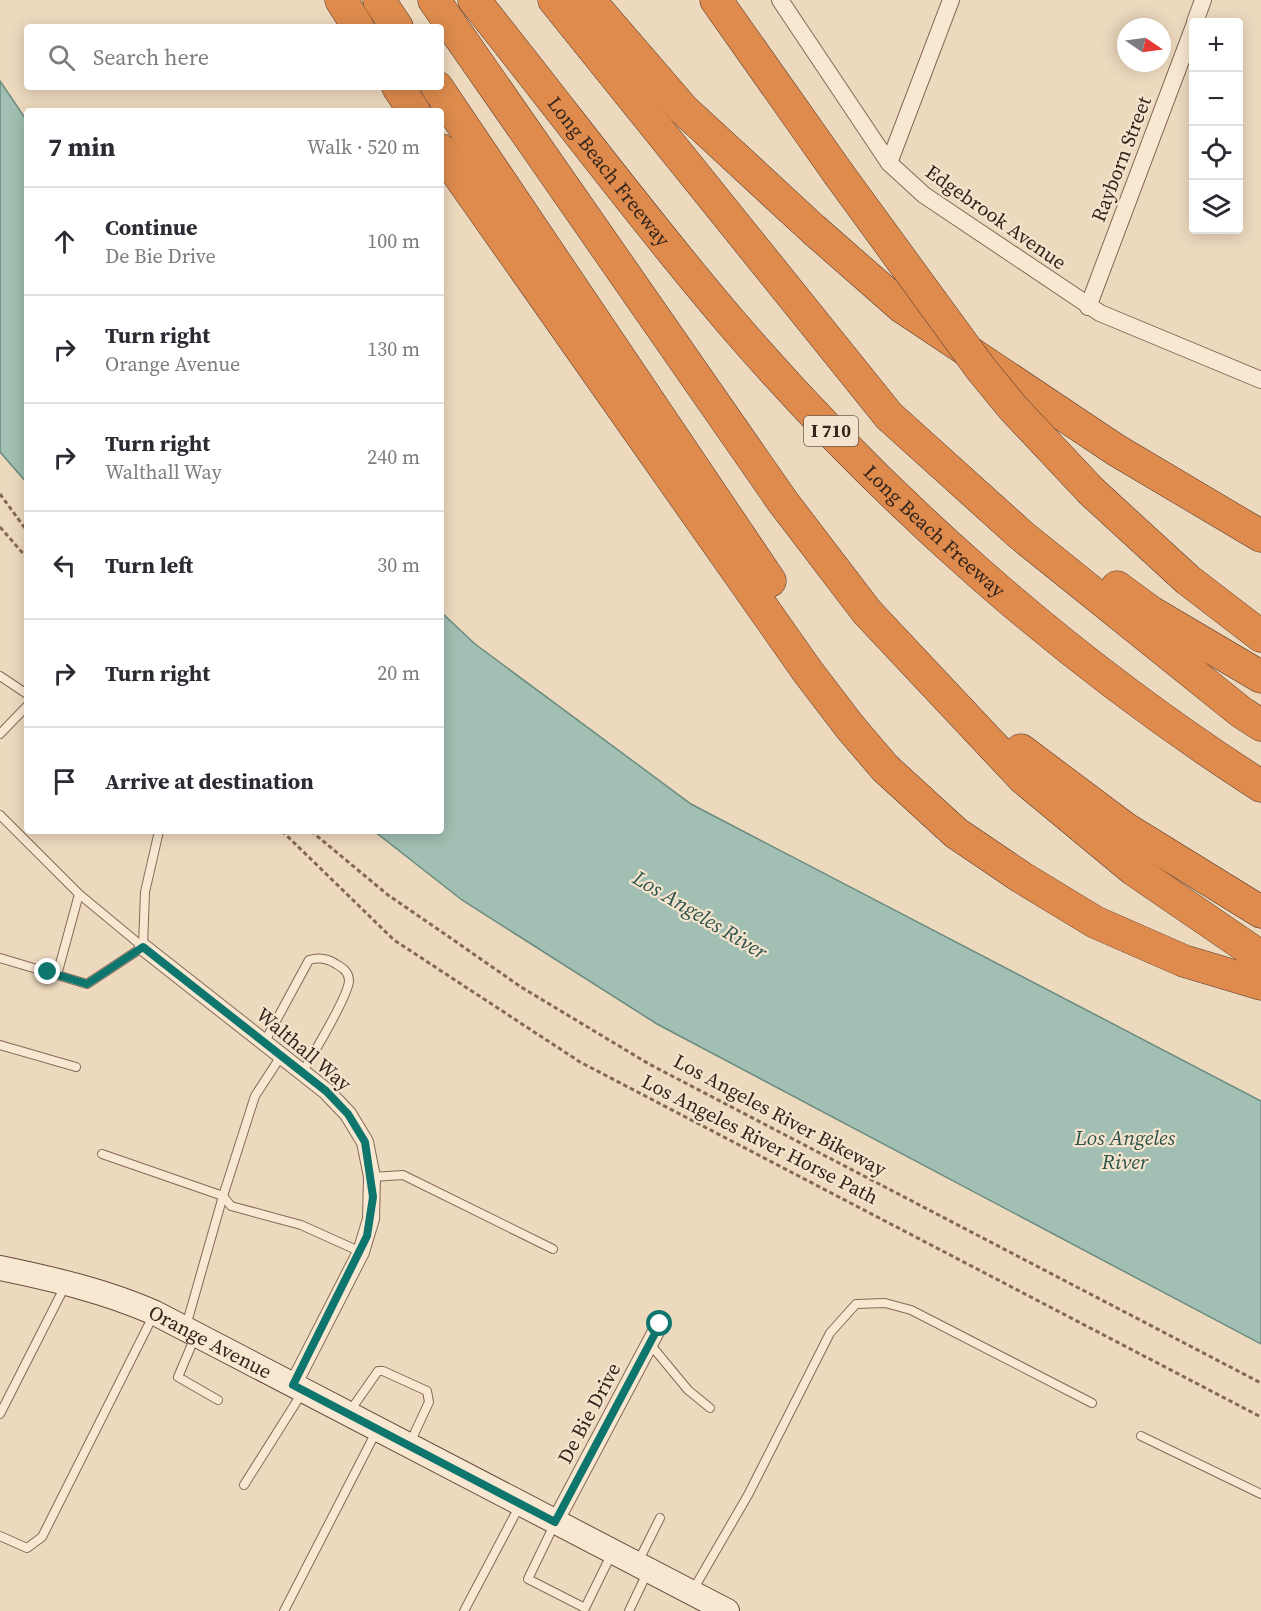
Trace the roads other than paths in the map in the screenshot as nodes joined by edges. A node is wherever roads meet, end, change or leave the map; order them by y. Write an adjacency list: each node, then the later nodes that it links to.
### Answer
1 (341, 0): 12 (highway)
2 (379, 0): 13 (highway)
3 (434, 0): 26 (highway)
4 (474, 0): 32 (highway, Long Beach Freeway / I 710)
5 (554, 0): 22 (highway, I 710)
6 (590, 0): 23 (highway)
7 (716, 0): 24 (highway, bridge)
8 (780, 0): 19 (street, Edgebrook Avenue)
9 (951, 0): 19 (street)
10 (1203, 0): 11 (street, Rayborn Street)
11 (1196, 18)
12 (356, 24)
13 (395, 24)
14 (1189, 37): 20 (street, Rayborn Street)
15 (400, 90): 17 (highway)
16 (439, 90): 35 (highway)
17 (412, 108)
18 (444, 154): 35 (highway)
19 (889, 163): 20 (street, Edgebrook Avenue)
20 (1088, 307): 21 (street, Edgebrook Avenue)
21 (1261, 380)
22 (1021, 535): 27 (highway); 30 (highway, I 710)
23 (1261, 536)
24 (1261, 636)
25 (0, 676): 28 (lane)
26 (928, 677): 37 (highway); 39 (highway)
27 (1261, 677)
28 (24, 692)
29 (24, 709): 31 (lane)
30 (1261, 725)
31 (0, 734)
32 (1261, 786)
33 (0, 815): 36 (lane)
34 (158, 834): 38 (lane)
35 (999, 861): 42 (highway)
36 (79, 894): 38 (lane); 41 (lane)
37 (1261, 912)
38 (143, 947): 41 (lane); 43 (street, Walthall Way)
39 (1261, 957)
40 (0, 958): 41 (lane)
41 (57, 975)
42 (1261, 984)
43 (264, 1043): 45 (street, Walthall Way); 47 (lane)
44 (0, 1045): 46 (lane)
45 (281, 1056): 47 (street, Walthall Way); 50 (lane)
46 (76, 1067)
47 (302, 1072): 49 (street, Walthall Way)
48 (102, 1154): 50 (lane)
49 (372, 1176): 51 (lane); 52 (street, Walthall Way)
50 (223, 1196): 52 (lane); 57 (lane)
51 (553, 1250)
52 (361, 1252): 59 (street, Walthall Way)
53 (0, 1268): 54 (street, Orange Avenue)
54 (67, 1282): 55 (street, Orange Avenue); 63 (lane)
55 (155, 1313): 57 (street, Orange Avenue); 73 (lane)
56 (660, 1324): 58 (street, De Bie Drive)
57 (191, 1332): 59 (street, Orange Avenue); 60 (lane)
58 (649, 1344): 62 (lane); 72 (street, De Bie Drive)
59 (298, 1388): 64 (street, Orange Avenue); 68 (lane)
60 (218, 1400)
61 (1092, 1403): 76 (lane)
62 (710, 1408)
63 (0, 1414)
64 (348, 1414): 65 (street, Orange Avenue); 67 (lane)
65 (378, 1429): 67 (street, Orange Avenue); 77 (lane)
66 (1141, 1437): 69 (lane)
67 (408, 1445): 70 (street, Orange Avenue)
68 (244, 1485)
69 (1261, 1494)
70 (520, 1504): 72 (street, Orange Avenue); 78 (lane)
71 (660, 1518): 75 (lane)
72 (555, 1522): 74 (street, Orange Avenue); 74 (lane)
73 (0, 1536)
74 (612, 1552): 75 (street, Orange Avenue)
75 (643, 1568): 76 (street, Orange Avenue); 79 (lane)
76 (691, 1593): 80 (street, Orange Avenue)
77 (284, 1611)
78 (464, 1611)
79 (629, 1611)
80 (727, 1611)

